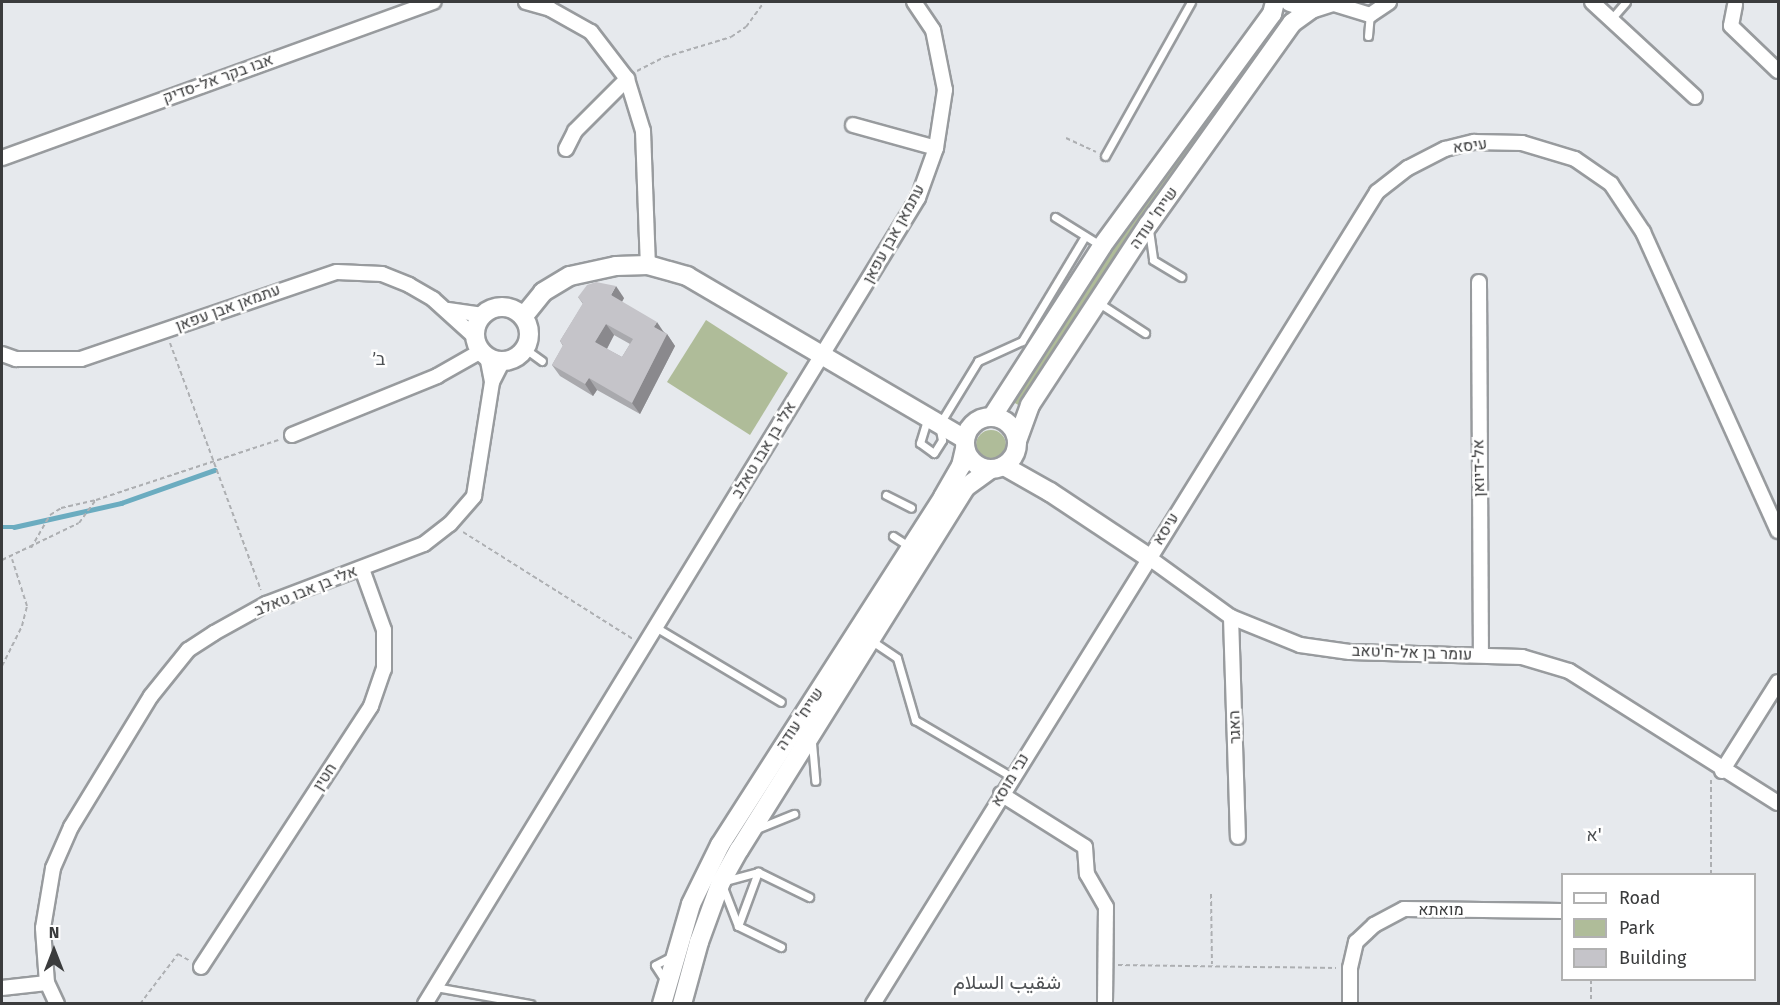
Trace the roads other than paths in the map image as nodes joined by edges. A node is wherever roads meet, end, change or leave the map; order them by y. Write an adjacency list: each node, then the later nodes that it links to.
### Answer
1 (434, 2): 25 (street, אבו בקר אל-סדיק)
2 (526, 2): 19 (street)
3 (915, 2): 22 (street, עתמאן אבן עפאן)
4 (1191, 2): 24 (lane)
5 (1275, 2): 29 (main road, שייח' עודה)
6 (1290, 2): 14 (main road)
7 (1332, 2): 14 (main road); 15 (street)
8 (1362, 2): 15 (street)
9 (1380, 2): 15 (street)
10 (1389, 2): 15 (street)
11 (1593, 2): 16 (street)
12 (1626, 2): 16 (lane)
13 (1735, 4): 18 (street)
14 (1311, 9): 27 (main road, שייח' עודה)
15 (1370, 15): 17 (lane)
16 (1612, 18): 20 (street)
17 (1368, 36)
18 (1779, 71)
19 (627, 79): 23 (street); 30 (street)
20 (1695, 97)
21 (853, 125): 22 (street)
22 (936, 148): 43 (street, עתמאן אבן עפאן)
23 (566, 149)
24 (1105, 156)
25 (2, 158)
26 (1055, 217): 28 (lane)
27 (1148, 225): 31 (lane); 33 (main road, שייח' עודה)
28 (1085, 236): 29 (lane); 39 (lane)
29 (1102, 246): 38 (main road, שייח' עודה)
30 (648, 265): 36 (main road); 43 (main road)
31 (1182, 277)
32 (1479, 282): 63 (street, אל-דיואן)
33 (1097, 301): 37 (lane); 50 (main road, שייח' עודה)
34 (448, 310): 35 (street, עתמאן אבן עפאן); 41 (street, עתמאן אבן עפאן); 42 (street, עתמאן אבן עפאן)
35 (483, 315): 36 (main road); 41 (main road)
36 (523, 317): 40 (main road)
37 (1145, 333)
38 (1043, 339): 39 (lane); 45 (main road, שייח' עודה)
39 (1022, 341): 45 (lane); 47 (lane)
40 (524, 348): 41 (main road); 44 (lane)
41 (487, 351): 48 (street); 59 (street, אלי בן אבו טאלב)
42 (2, 354)
43 (821, 356): 47 (main road); 61 (street, אלי בן אבו טאלב)
44 (542, 361)
45 (1029, 361): 46 (main road, שייח' עודה)
46 (983, 420): 47 (main road); 49 (main road); 50 (main road)
47 (933, 422): 47 (lane); 49 (main road)
48 (292, 435)
49 (965, 443): 51 (main road); 57 (main road, שייח' עודה)
50 (1017, 445): 51 (main road); 52 (main road, עומר בן אל-ח'טאב)
51 (996, 468): 52 (main road, עומר בן אל-ח'טאב); 62 (main road, שייח' עודה)
52 (1050, 492): 58 (main road, עומר בן אל-ח'טאב)
53 (886, 495): 54 (lane)
54 (911, 508)
55 (1779, 531): 58 (street, עיסא)
56 (893, 536): 57 (lane)
57 (910, 547): 88 (main road, שייח' עודה)
58 (1148, 557): 60 (street, עומר בן אל-ח'טאב); 68 (street, נבי מוסא)
59 (362, 569): 81 (street, חטין); 82 (street, אלי בן אבו טאלב)
60 (1231, 617): 63 (street, עומר בן אל-ח'טאב); 74 (street, האגר)
61 (657, 628): 65 (lane); 83 (street, אלי בן אבו טאלב)
62 (870, 640): 66 (main road, שייח' עודה); 68 (lane)
63 (1481, 655): 67 (street, עומר בן אל-ח'טאב)
64 (1779, 682): 67 (street)
65 (781, 702)
66 (811, 734): 69 (lane); 73 (main road, שייח' עודה)
67 (1717, 767): 71 (street, עומר בן אל-ח'טאב)
68 (1011, 777): 70 (street, נבי מוסא)
69 (815, 781)
70 (1001, 794): 90 (street, נבי מוסא); 91 (street)
71 (1779, 803)
72 (794, 814): 73 (lane)
73 (751, 831): 76 (main road, שייח' עודה)
74 (1238, 837)
75 (758, 872): 76 (lane); 77 (lane); 79 (lane)
76 (721, 882): 79 (lane); 89 (main road, שייח' עודה)
77 (809, 897)
78 (1561, 911): 92 (street, מואתא)
79 (738, 926): 80 (lane)
80 (781, 947)
81 (201, 967)
82 (47, 983): 84 (street); 85 (street, אלי בן אבו טאלב)
83 (435, 987): 86 (street, אלי בן אבו טאלב); 87 (lane)
84 (2, 988)
85 (57, 1004)
86 (425, 1004)
87 (530, 1004)
88 (662, 1004)
89 (681, 1004)
90 (873, 1004)
91 (1105, 1004)
92 (1350, 1004)

